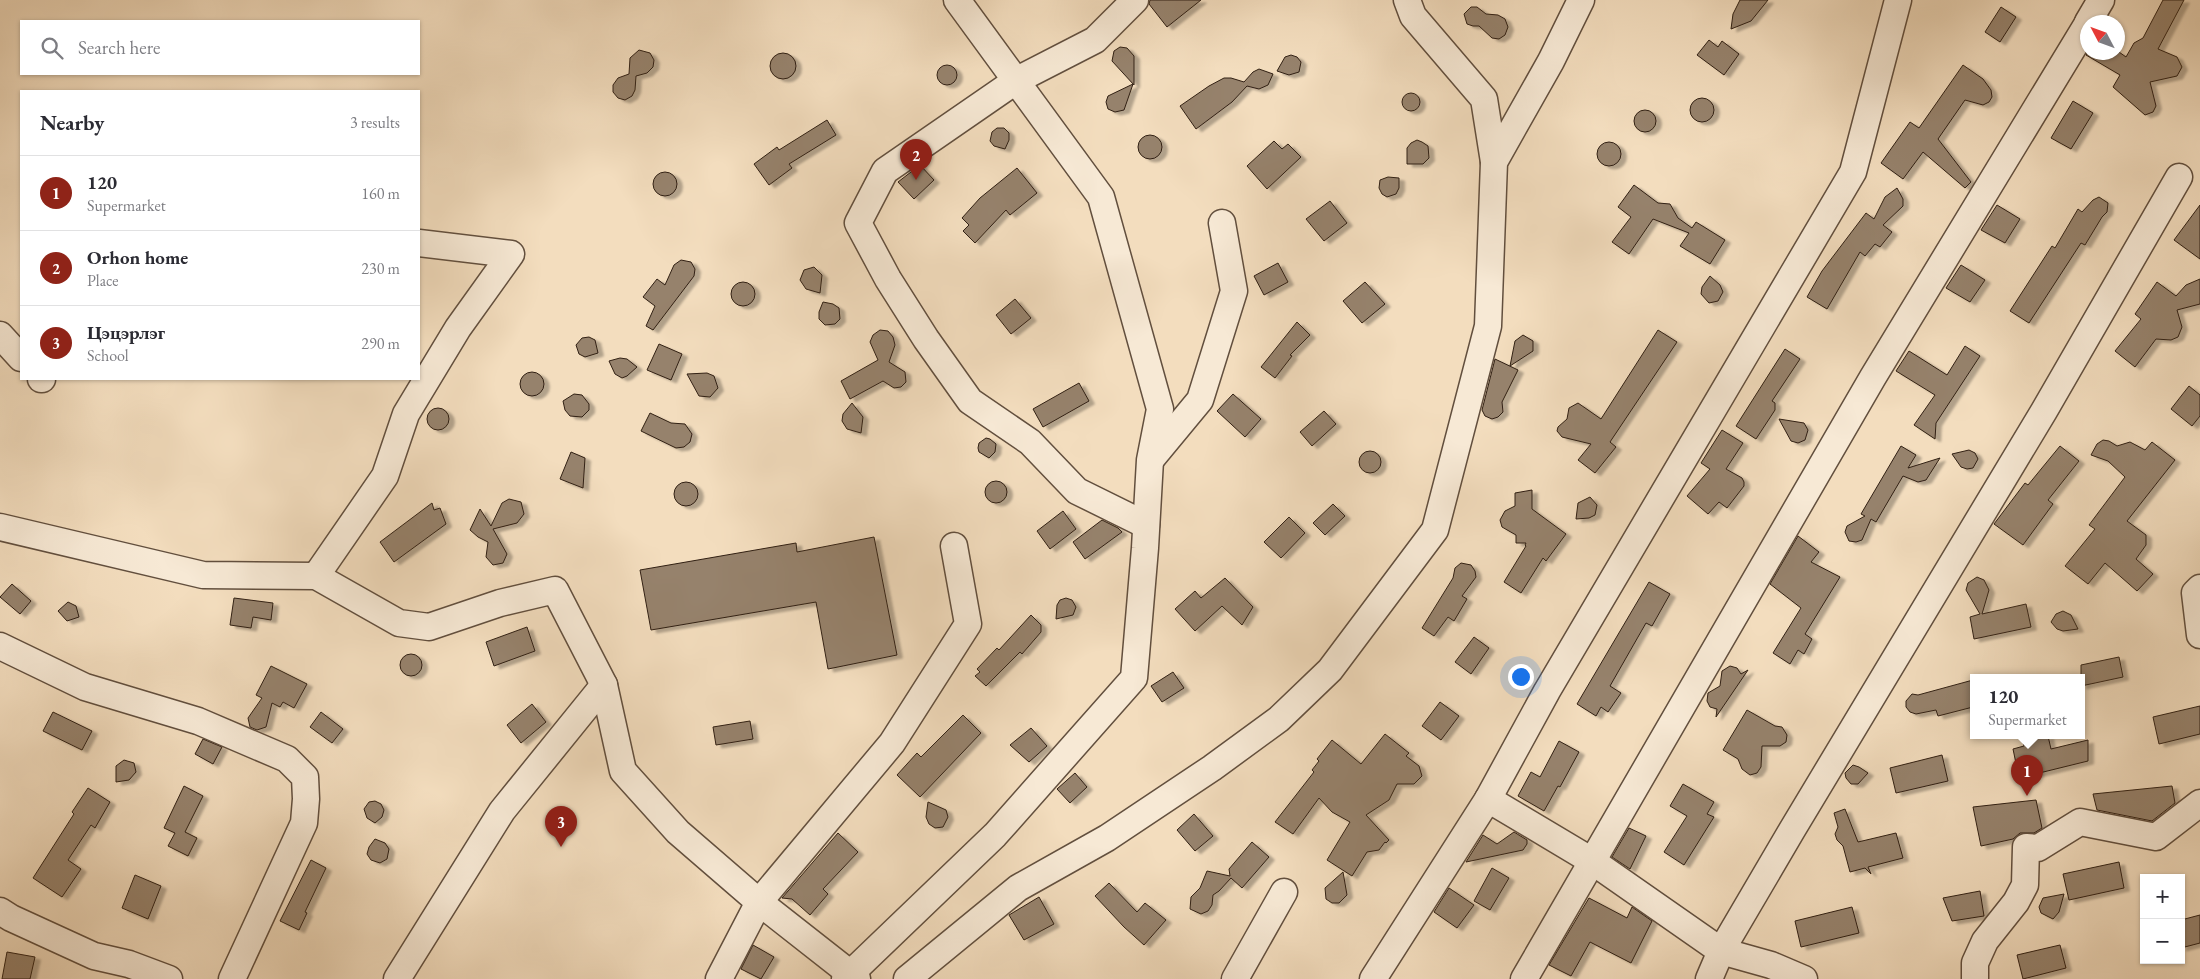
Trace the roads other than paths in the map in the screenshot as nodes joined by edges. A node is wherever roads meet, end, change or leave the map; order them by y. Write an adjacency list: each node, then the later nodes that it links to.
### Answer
1 (957, 0): 9 (street)
2 (1135, 0): 9 (street)
3 (1407, 0): 10 (street)
4 (1581, 0): 10 (street)
5 (1898, 0): 25 (street)
6 (2101, 0): 7 (street)
7 (2093, 15)
8 (2080, 36): 27 (street)
9 (1017, 80): 16 (street); 17 (street)
10 (1494, 162): 37 (street)
11 (2179, 176): 31 (street)
12 (1222, 223): 16 (street)
13 (420, 243): 20 (street)
14 (0, 335): 15 (street)
15 (20, 357)
16 (1150, 460): 17 (street)
17 (1146, 524): 32 (street)
18 (0, 527): 20 (street)
19 (954, 546): 29 (street)
20 (316, 576): 24 (street)
21 (2200, 588): 22 (street)
22 (2200, 635)
23 (0, 646): 34 (street)
24 (604, 685): 29 (street); 35 (street)
25 (1488, 798): 27 (street); 39 (street)
26 (2200, 803): 43 (street)
27 (1592, 860): 31 (street); 40 (street)
28 (1284, 892): 38 (street)
29 (759, 902): 32 (street); 36 (street)
30 (0, 911): 33 (street)
31 (1721, 951): 41 (street); 42 (street)
32 (851, 977)
33 (169, 979)
34 (232, 979)
35 (397, 979)
36 (719, 979)
37 (907, 979)
38 (1235, 979)
39 (1373, 979)
40 (1524, 979)
41 (1709, 979)
42 (1804, 979)
43 (1975, 979)

